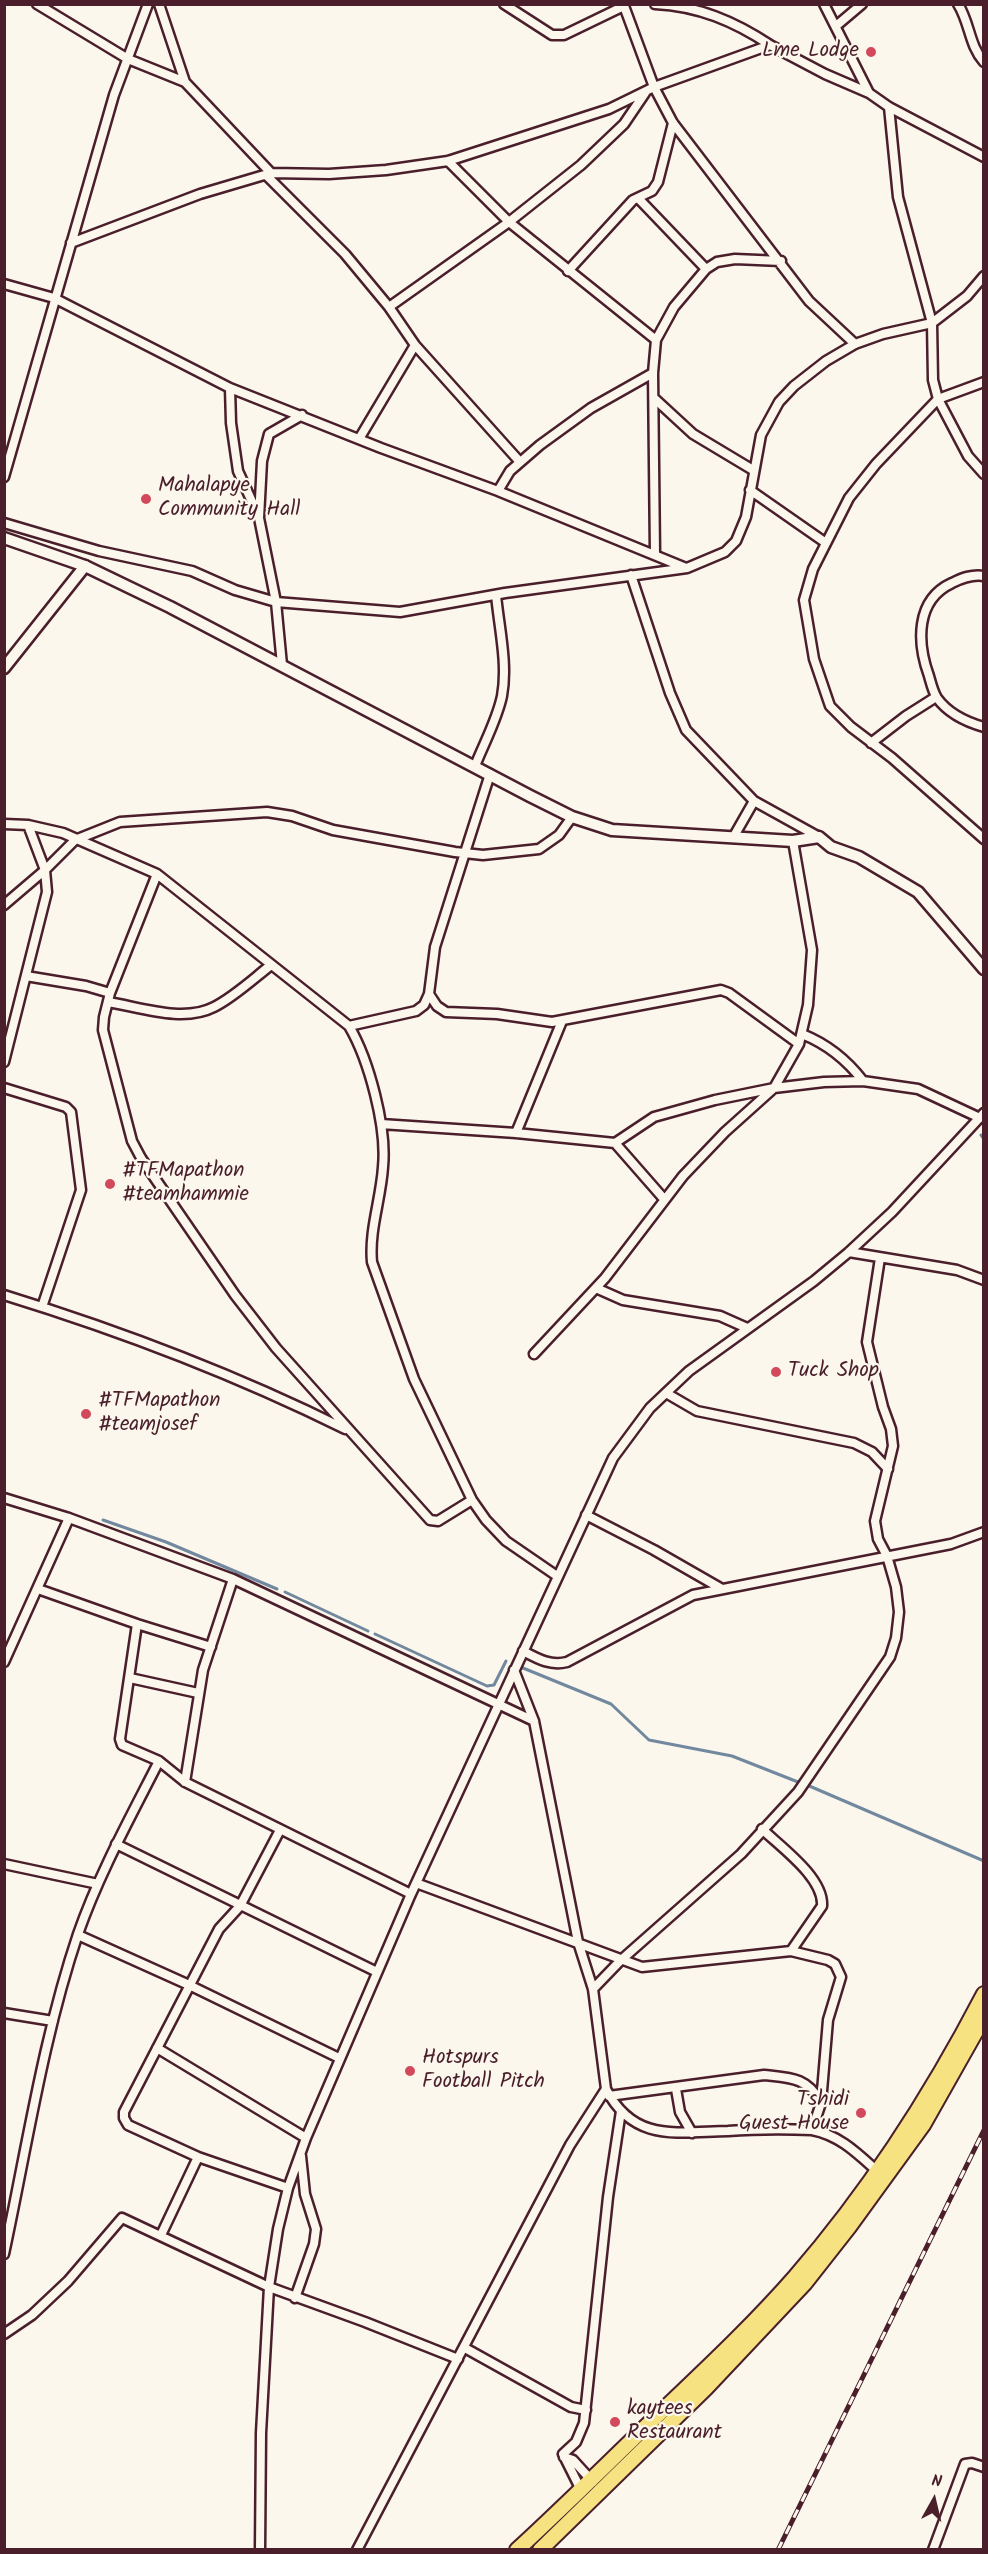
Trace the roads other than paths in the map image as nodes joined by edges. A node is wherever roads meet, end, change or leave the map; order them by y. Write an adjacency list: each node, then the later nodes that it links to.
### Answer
1 (37, 4): 14 (street)
2 (148, 4): 14 (street)
3 (159, 4): 15 (street)
4 (504, 4): 10 (street)
5 (636, 4): 10 (street)
6 (655, 4): 12 (street)
7 (824, 4): 11 (street)
8 (862, 4): 11 (street)
9 (958, 4): 13 (street)
10 (624, 6): 16 (street)
11 (836, 26): 17 (street)
12 (770, 45): 16 (street); 17 (street)
13 (982, 58)
14 (128, 59): 15 (street); 25 (street)
15 (185, 82): 22 (street)
16 (650, 89): 19 (street); 21 (street); 24 (street)
17 (869, 93): 18 (street)
18 (889, 107): 20 (street); 33 (street)
19 (673, 123): 23 (street); 26 (street)
20 (984, 157)
21 (448, 160): 22 (street); 24 (street)
22 (268, 174): 25 (street); 32 (street)
23 (638, 198): 27 (street); 28 (street)
24 (509, 222): 28 (street); 32 (street)
25 (70, 243): 31 (street)
26 (781, 261): 27 (street); 35 (street)
27 (706, 269): 34 (street)
28 (568, 271): 34 (street)
29 (984, 276): 33 (street)
30 (4, 284): 31 (street)
31 (54, 298): 39 (street); 47 (street)
32 (389, 307): 36 (street)
33 (932, 323): 35 (street); 41 (street)
34 (656, 340): 37 (street)
35 (855, 344): 45 (street)
36 (416, 345): 43 (street); 44 (street)
37 (653, 373): 40 (street); 44 (street)
38 (984, 382): 41 (street)
39 (230, 388): 42 (street); 50 (street)
40 (655, 399): 45 (street); 54 (street)
41 (938, 399): 46 (street); 53 (street)
42 (302, 416): 43 (street); 50 (street)
43 (359, 439): 49 (street)
44 (520, 462): 49 (street)
45 (753, 470): 48 (street)
46 (984, 474)
47 (4, 477)
48 (750, 490): 53 (street); 56 (street)
49 (498, 491): 54 (street)
50 (259, 518): 60 (street)
51 (4, 524): 60 (street)
52 (4, 538): 55 (main road)
53 (826, 543): 65 (street)
54 (656, 554): 56 (street)
55 (85, 566): 61 (main road); 62 (main road)
56 (687, 568): 57 (street)
57 (631, 575): 59 (street); 68 (street)
58 (984, 576): 63 (street)
59 (496, 595): 60 (street); 66 (street)
60 (276, 602): 61 (street)
61 (282, 665): 66 (main road)
62 (4, 668)
63 (936, 697): 64 (street); 65 (street)
64 (984, 728)
65 (871, 743): 74 (street)
66 (475, 766): 67 (main road)
67 (490, 774): 69 (main road); 77 (street)
68 (754, 801): 72 (street); 73 (street)
69 (572, 817): 72 (main road); 77 (street)
70 (4, 824): 71 (street)
71 (28, 825): 75 (street); 78 (street)
72 (734, 836): 76 (main road)
73 (819, 837): 76 (main road); 82 (main road)
74 (984, 839)
75 (75, 840): 77 (street); 78 (street); 79 (street)
76 (793, 841): 88 (street)
77 (467, 853): 84 (street)
78 (45, 870): 80 (street); 83 (street)
79 (157, 874): 81 (street); 85 (street)
80 (4, 905)
81 (271, 965): 85 (street); 87 (street)
82 (984, 969)
83 (26, 976): 85 (street); 89 (street)
84 (429, 994): 86 (street); 87 (street)
85 (109, 997): 107 (street)
86 (562, 1021): 88 (street); 95 (street)
87 (349, 1026): 94 (street)
88 (800, 1039): 90 (street); 92 (street)
89 (4, 1062)
90 (863, 1081): 92 (street); 93 (street)
91 (4, 1088): 103 (street)
92 (774, 1088): 96 (street); 97 (street)
93 (982, 1116): 98 (street)
94 (381, 1124): 95 (street); 110 (street)
95 (516, 1133): 96 (street)
96 (615, 1143): 97 (street)
97 (664, 1199): 101 (street)
98 (849, 1252): 99 (street); 104 (street)
99 (880, 1258): 100 (street); 108 (street)
100 (984, 1280)
101 (596, 1288): 104 (street); 105 (street)
102 (4, 1295): 103 (street)
103 (42, 1307): 107 (street)
104 (747, 1328): 106 (street)
105 (534, 1354)
106 (666, 1393): 108 (street); 111 (street)
107 (351, 1432): 110 (street)
108 (888, 1468): 114 (street)
109 (4, 1498): 112 (street)
110 (472, 1500): 115 (street)
111 (586, 1515): 115 (street); 118 (street)
112 (69, 1518): 116 (street); 117 (street)
113 (984, 1532): 114 (street)
114 (887, 1556): 118 (street); 130 (street)
115 (557, 1576): 121 (street)
116 (233, 1579): 120 (street); 126 (street)
117 (38, 1589): 119 (street); 122 (street)
118 (722, 1589): 121 (street)
119 (137, 1624): 120 (street); 124 (street)
120 (211, 1647): 125 (street)
121 (523, 1652): 123 (street)
122 (4, 1662)
123 (514, 1670): 126 (street); 127 (street)
124 (130, 1678): 125 (street); 128 (street)
125 (198, 1693): 129 (street)
126 (498, 1704): 127 (street); 134 (street)
127 (534, 1721): 139 (street)
128 (159, 1761): 129 (street); 132 (street)
129 (185, 1782): 131 (street)
130 (762, 1829): 140 (street); 141 (street)
131 (280, 1830): 136 (street); 137 (street)
132 (116, 1844): 135 (street); 137 (street)
133 (4, 1864): 135 (street)
134 (416, 1883): 136 (street); 139 (street)
135 (98, 1884): 138 (street)
136 (411, 1894): 142 (street)
137 (240, 1906): 142 (street); 143 (street)
138 (78, 1935): 143 (street); 148 (street)
139 (578, 1942): 141 (street); 144 (street)
140 (791, 1951): 141 (street); 153 (street)
141 (620, 1961): 144 (street)
142 (377, 1972): 150 (street)
143 (189, 1985): 149 (street); 150 (street)
144 (593, 1989): 152 (street)
145 (984, 1994): 160 (highway)
146 (4, 2013): 148 (street)
147 (984, 2018): 174 (highway)
148 (53, 2021): 163 (street)
149 (156, 2048): 157 (street); 159 (street)
150 (339, 2058): 157 (street)
151 (676, 2088): 152 (street); 153 (street); 156 (street)
152 (608, 2093): 154 (street); 167 (street)
153 (821, 2103): 155 (street)
154 (621, 2111): 156 (street); 169 (street)
155 (812, 2130): 156 (street); 160 (street)
156 (692, 2133)
157 (306, 2138): 158 (street)
158 (301, 2152): 161 (street); 165 (street)
159 (198, 2157): 161 (street); 162 (street)
160 (876, 2171): 172 (highway)
161 (288, 2188): 164 (street)
162 (161, 2235): 164 (street); 166 (street)
163 (4, 2254)
164 (268, 2288): 165 (street); 176 (street)
165 (295, 2298): 168 (street)
166 (4, 2334)
167 (465, 2348): 168 (street); 169 (street)
168 (458, 2359): 177 (street)
169 (586, 2409): 170 (street)
170 (564, 2457): 172 (street); 173 (street)
171 (984, 2467): 180 (street)
172 (592, 2480): 173 (highway); 174 (street)
173 (581, 2489): 175 (street); 178 (highway)
174 (600, 2493): 175 (highway)
175 (590, 2503): 179 (highway)
176 (260, 2550)
177 (357, 2550)
178 (517, 2550)
179 (540, 2550)
180 (933, 2550)

